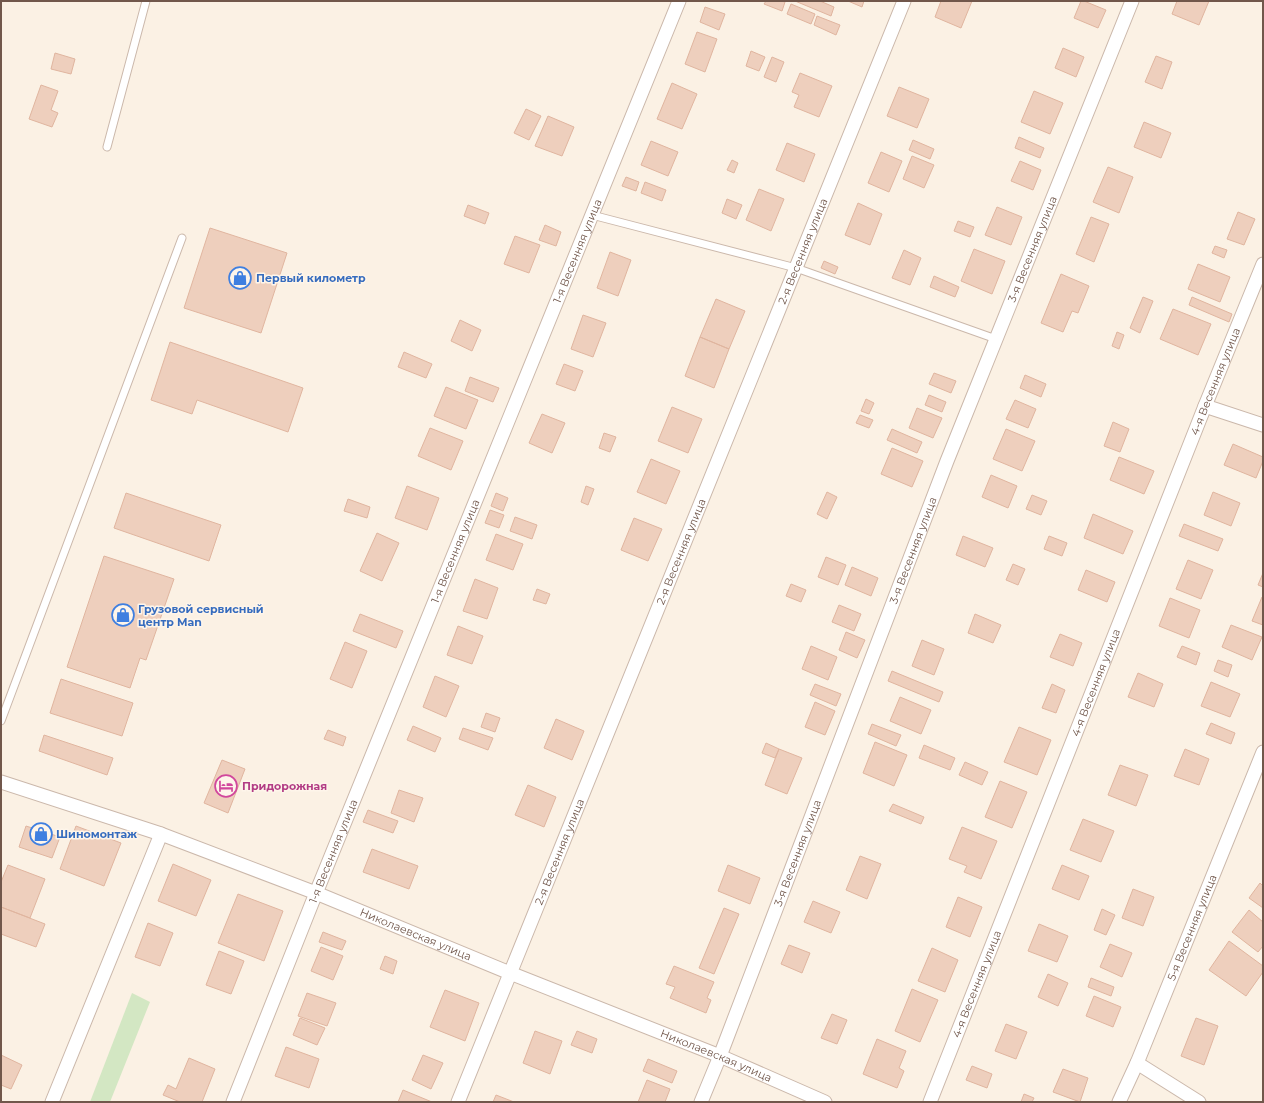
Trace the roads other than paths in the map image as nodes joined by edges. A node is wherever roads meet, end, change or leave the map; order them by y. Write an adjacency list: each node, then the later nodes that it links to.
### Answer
1 (146, 1): 5 (lane)
2 (679, 1): 6 (street, 1-я Весенняя улица)
3 (904, 1): 9 (street, 2-я Весенняя улица)
4 (1132, 1): 10 (street, 3-я Весенняя улица)
5 (107, 147)
6 (592, 215): 9 (lane); 17 (street, 1-я Весенняя улица)
7 (182, 238): 13 (lane)
8 (1263, 264): 11 (street, 4-я Весенняя улица)
9 (796, 268): 10 (lane); 18 (street, 2-я Весенняя улица)
10 (996, 339): 19 (street, 3-я Весенняя улица)
11 (1205, 406): 12 (street); 26 (street, 4-я Весенняя улица)
12 (1263, 425)
13 (1, 721)
14 (1263, 752): 20 (street, 5-я Весенняя улица)
15 (1, 782): 16 (street, Николаевская улица)
16 (161, 834): 17 (street, Николаевская улица); 21 (street)
17 (316, 893): 18 (street, Николаевская улица); 22 (street, 1-я Весенняя улица)
18 (510, 973): 19 (street, Николаевская улица); 23 (street, 2-я Весенняя улица)
19 (720, 1056): 24 (street, 3-я Весенняя улица); 25 (street, Николаевская улица)
20 (1137, 1063): 27 (street, 5-я Весенняя улица); 28 (street)
21 (52, 1102)
22 (233, 1102)
23 (458, 1102)
24 (701, 1102)
25 (825, 1102)
26 (930, 1102)
27 (1119, 1102)
28 (1199, 1102)

